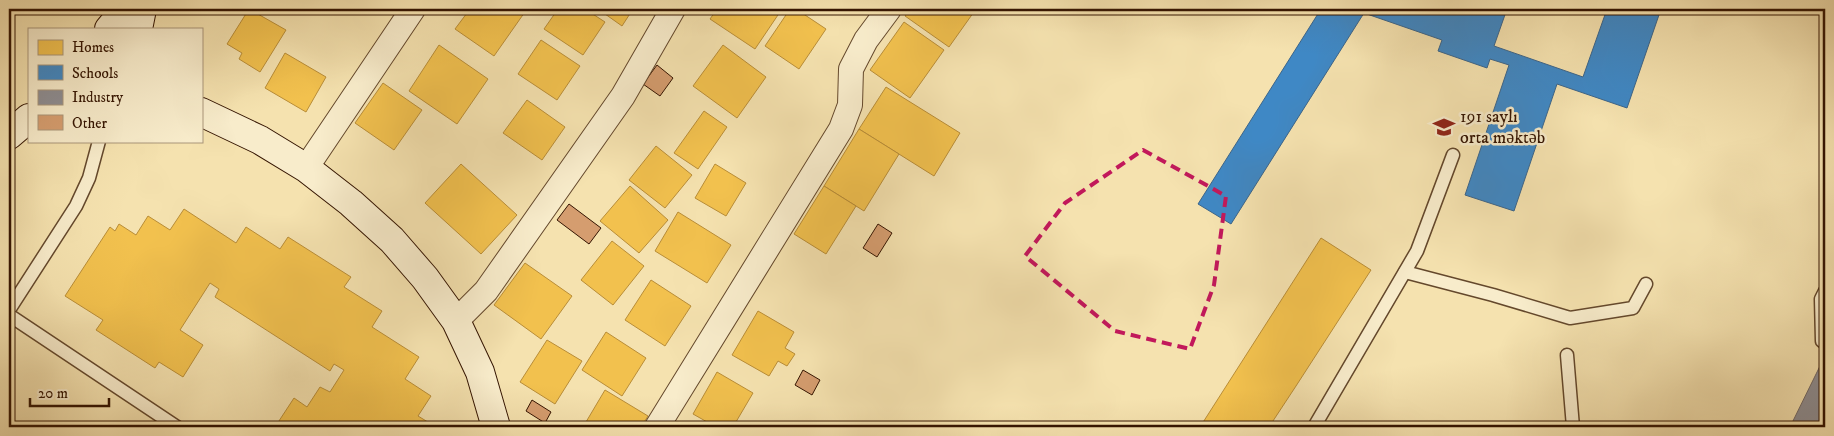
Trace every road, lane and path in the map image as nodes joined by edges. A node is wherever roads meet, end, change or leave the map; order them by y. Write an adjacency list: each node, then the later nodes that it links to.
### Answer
1 (126, 9): 6 (main road)
2 (142, 9): 7 (main road)
3 (413, 9): 15 (street)
4 (674, 9): 21 (street)
5 (889, 9): 26 (street)
6 (109, 28)
7 (138, 28)
8 (207, 118): 15 (main road)
9 (28, 119): 10 (main road)
10 (9, 135)
11 (28, 138): 13 (main road)
12 (98, 142): 19 (lane)
13 (9, 147)
14 (1453, 155): 16 (lane)
15 (306, 168): 21 (main road)
16 (1405, 272): 17 (lane); 27 (lane)
17 (1646, 284)
18 (1825, 292): 22 (lane)
19 (9, 310)
20 (9, 315): 24 (lane)
21 (456, 321): 25 (main road)
22 (1825, 343)
23 (1567, 355): 28 (lane)
24 (177, 427)
25 (496, 427)
26 (658, 427)
27 (1314, 427)
28 (1573, 427)

